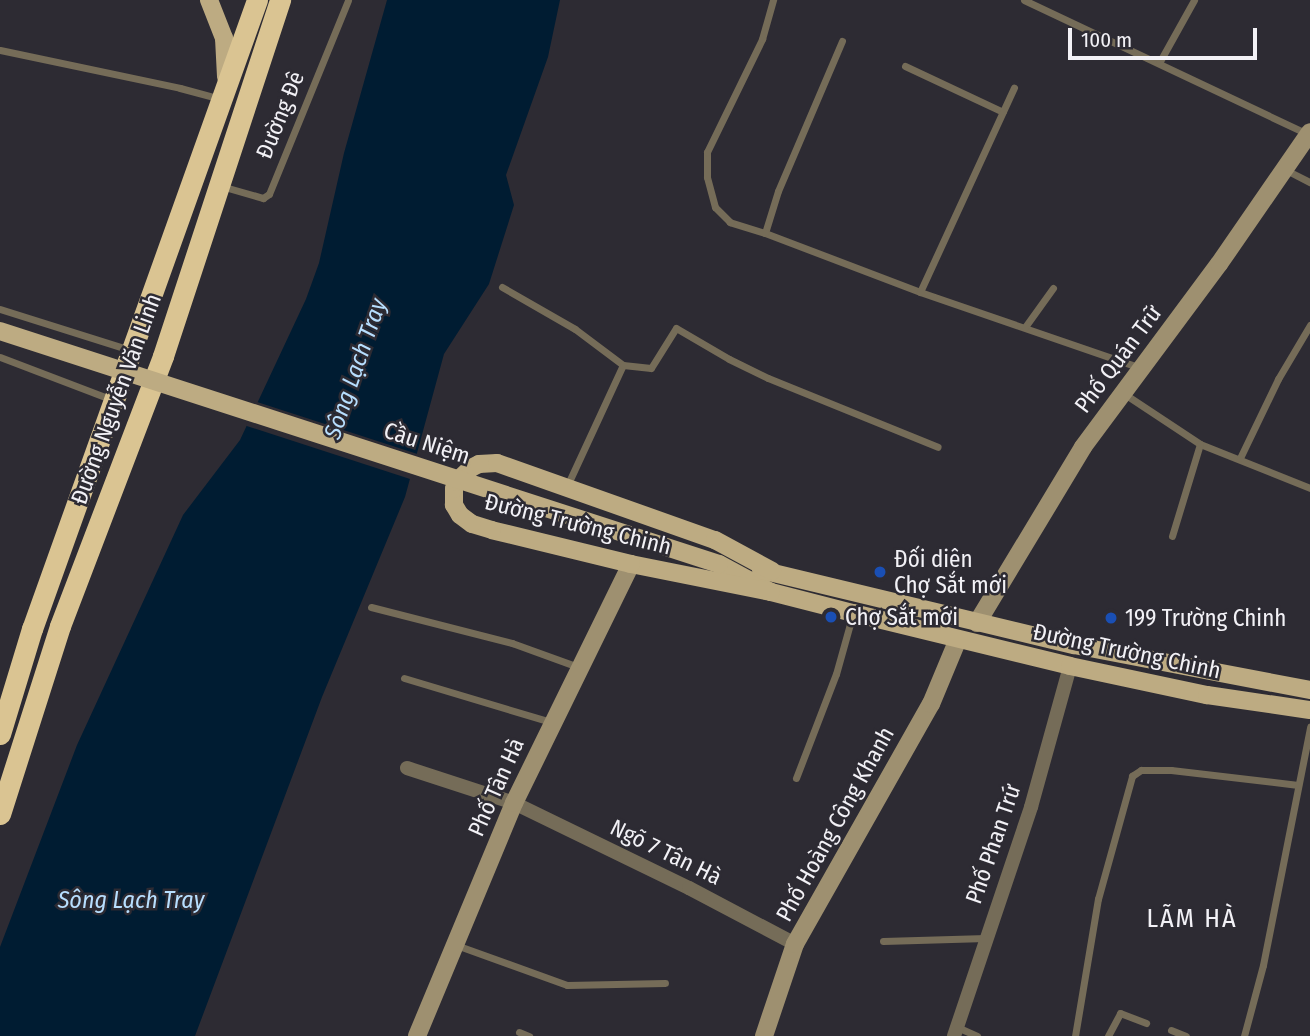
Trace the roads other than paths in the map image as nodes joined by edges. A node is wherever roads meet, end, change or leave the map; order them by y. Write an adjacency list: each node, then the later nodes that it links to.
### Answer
1 (209, 0): 13 (main road)
2 (257, 0): 13 (highway, Đường Nguyễn Văn Linh)
3 (348, 0): 18 (lane, Đường Đê)
4 (773, 0): 19 (lane)
5 (1024, 0): 10 (lane)
6 (1194, 0): 10 (lane)
7 (276, 1): 18 (highway, Đường Nguyễn Văn Linh)
8 (842, 41): 19 (lane)
9 (0, 50): 13 (lane)
10 (1159, 62): 15 (lane)
11 (905, 66): 14 (lane)
12 (1014, 88): 14 (lane)
13 (223, 95): 28 (highway, Đường Nguyễn Văn Linh)
14 (1003, 112): 22 (lane)
15 (1309, 134): 16 (street, Phố Quán Trữ)
16 (1284, 169): 17 (lane); 31 (street, Phố Quán Trữ)
17 (1310, 182)
18 (217, 184): 60 (highway, Đường Nguyễn Văn Linh)
19 (765, 233): 22 (lane)
20 (502, 287): 30 (lane)
21 (1053, 288): 25 (lane)
22 (920, 292): 25 (lane)
23 (0, 309): 28 (lane)
24 (1310, 326): 27 (lane)
25 (1025, 327): 31 (lane)
26 (0, 331): 41 (main road, Cầu Niệm, bridge)
27 (1306, 341): 36 (lane)
28 (130, 351): 33 (highway, Đường Nguyễn Văn Linh)
29 (0, 357): 33 (lane)
30 (623, 365): 35 (lane); 38 (lane)
31 (1142, 369): 32 (street, Phố Quán Trữ)
32 (1123, 392): 34 (lane); 46 (street, Phố Quán Trữ)
33 (113, 400): 55 (highway, Đường Nguyễn Văn Linh)
34 (1200, 444): 36 (lane); 39 (lane)
35 (938, 447)
36 (1240, 458): 37 (lane)
37 (1310, 488)
38 (566, 490): 40 (main road, Đường Trường Chinh); 42 (main road, Đường Trường Chinh)
39 (1172, 536)
40 (631, 564): 43 (main road, Đường Trường Chinh); 49 (street, Phố Tân Hà)
41 (719, 564): 42 (main road, Đường Trường Chinh); 43 (main road, Đường Trường Chinh)
42 (772, 571): 46 (main road, Đường Trường Chinh)
43 (771, 592): 45 (main road, Đường Trường Chinh)
44 (371, 607): 49 (lane)
45 (853, 613): 47 (main road, Đường Trường Chinh); 57 (lane)
46 (977, 623): 51 (main road, Đường Trường Chinh)
47 (958, 639): 48 (main road, Đường Trường Chinh); 64 (street, Phố Hoàng Công Khanh)
48 (1070, 666): 52 (main road, Đường Trường Chinh); 61 (street, Phố Phan Trứ)
49 (581, 668): 53 (street, Phố Tân Hà)
50 (404, 678): 53 (lane)
51 (1310, 691)
52 (1310, 710)
53 (552, 722): 59 (street, Phố Tân Hà)
54 (1310, 727): 58 (lane)
55 (0, 734)
56 (407, 768): 59 (street, Ngõ 7 Tân Hà)
57 (796, 778)
58 (1298, 785): 74 (lane); 77 (lane)
59 (514, 803): 63 (street, Phố Tân Hà); 64 (street, Ngõ 7 Tân Hà)
60 (0, 814)
61 (986, 938): 62 (lane); 69 (street, Phố Phan Trứ)
62 (883, 941)
63 (454, 944): 65 (lane); 70 (street, Phố Tân Hà)
64 (795, 944): 72 (street, Phố Hoàng Công Khanh)
65 (665, 983)
66 (1146, 1023): 75 (lane)
67 (1171, 1030): 76 (lane)
68 (519, 1032): 71 (lane)
69 (956, 1032): 73 (lane)
70 (417, 1036)
71 (529, 1036)
72 (764, 1036)
73 (977, 1036)
74 (1075, 1036)
75 (1108, 1036)
76 (1185, 1036)
77 (1244, 1036)

